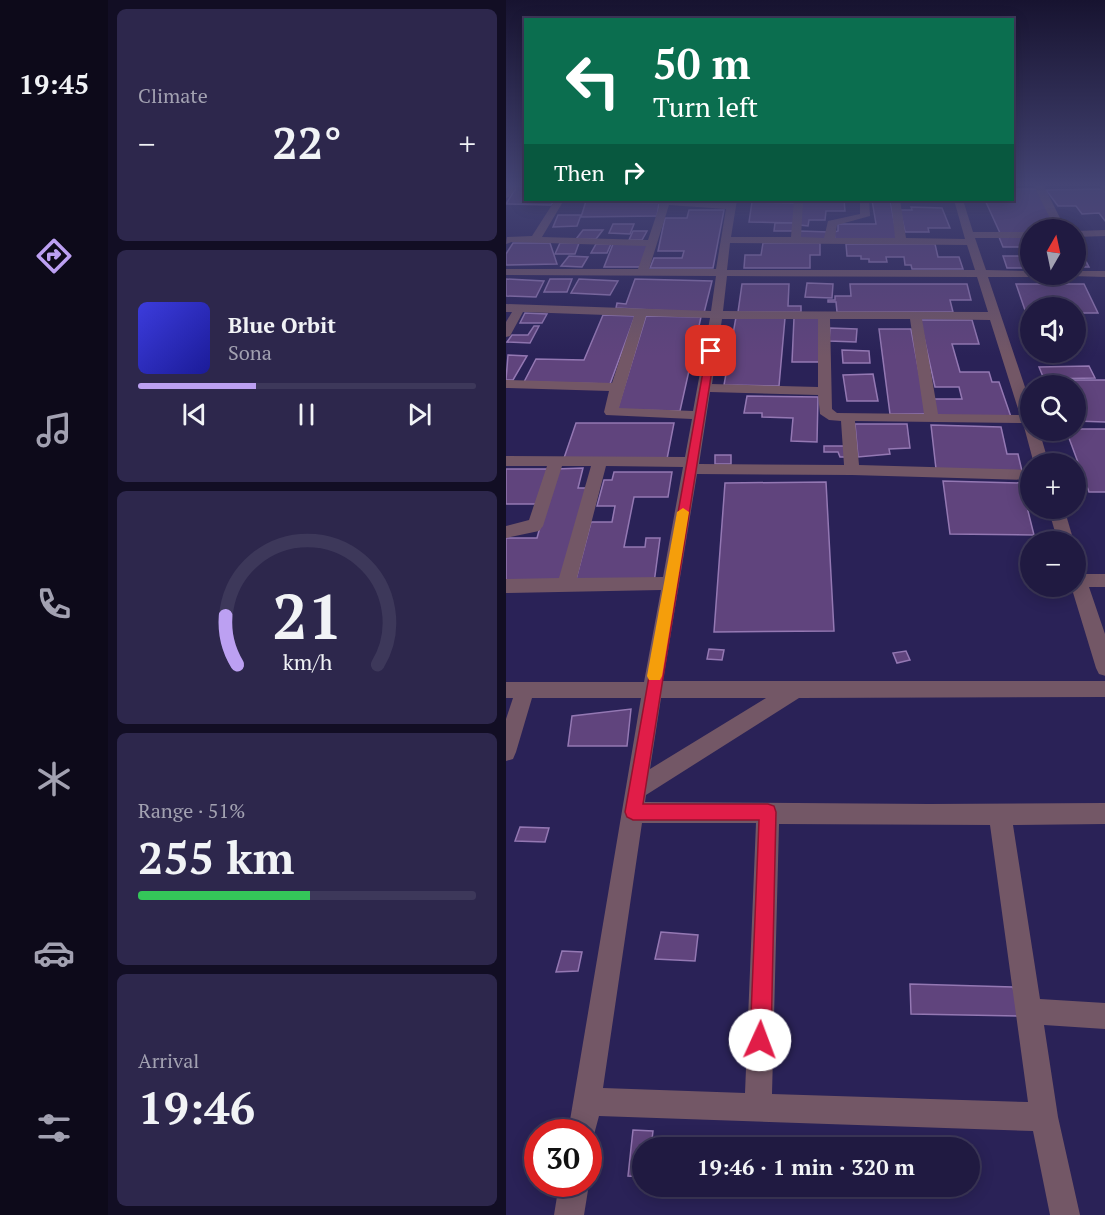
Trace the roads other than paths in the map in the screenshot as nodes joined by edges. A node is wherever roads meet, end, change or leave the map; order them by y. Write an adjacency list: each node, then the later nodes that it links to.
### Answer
1 (640, 243): 2 (street)
2 (652, 243): 10 (street)
3 (725, 243): 11 (street)
4 (802, 243): 8 (street)
5 (836, 243): 8 (street)
6 (897, 243): 8 (street)
7 (972, 243): 12 (street)
8 (839, 254): 11 (street); 12 (street)
9 (506, 272): 10 (street)
10 (643, 272): 11 (street)
11 (721, 273): 18 (street)
12 (982, 273): 13 (street); 21 (street)
13 (1020, 274)
14 (1086, 274): 15 (street)
15 (1106, 274)
16 (513, 308): 17 (street); 22 (street)
17 (641, 313): 18 (street); 24 (street)
18 (717, 315): 19 (street); 25 (street)
19 (824, 316): 20 (street); 26 (street)
20 (915, 316): 21 (street); 30 (street)
21 (995, 316): 27 (street)
22 (506, 333)
23 (506, 384): 24 (street)
24 (617, 387): 28 (street)
25 (704, 388): 26 (street); 28 (street)
26 (825, 391): 29 (street)
27 (1020, 394)
28 (700, 415): 35 (street)
29 (848, 417): 30 (street); 36 (street)
30 (932, 418): 31 (street)
31 (1020, 424)
32 (506, 461): 33 (street)
33 (556, 461): 34 (street); 38 (street)
34 (600, 462): 35 (street); 42 (street)
35 (691, 466): 36 (street); 41 (street)
36 (852, 470): 37 (street)
37 (1020, 475)
38 (506, 532)
39 (1086, 578): 40 (street)
40 (1106, 581)
41 (671, 584): 42 (street); 48 (street)
42 (566, 585): 43 (street)
43 (506, 586)
44 (1083, 597): 45 (street)
45 (1106, 668)
46 (1106, 689): 49 (street)
47 (515, 690): 48 (street); 50 (street)
48 (652, 690): 49 (street); 51 (street)
49 (795, 690): 51 (street)
50 (506, 752)
51 (637, 789): 52 (street)
52 (633, 812): 53 (street); 58 (street)
53 (768, 812): 55 (street); 59 (street)
54 (1106, 813): 55 (street)
55 (1000, 816): 56 (street)
56 (1028, 1011): 57 (street); 60 (street)
57 (1106, 1016)
58 (587, 1102): 59 (street); 61 (street)
59 (758, 1108): 60 (street)
60 (1044, 1117): 64 (street)
61 (584, 1119)
62 (572, 1197): 63 (street)
63 (569, 1215)
64 (1065, 1215)

